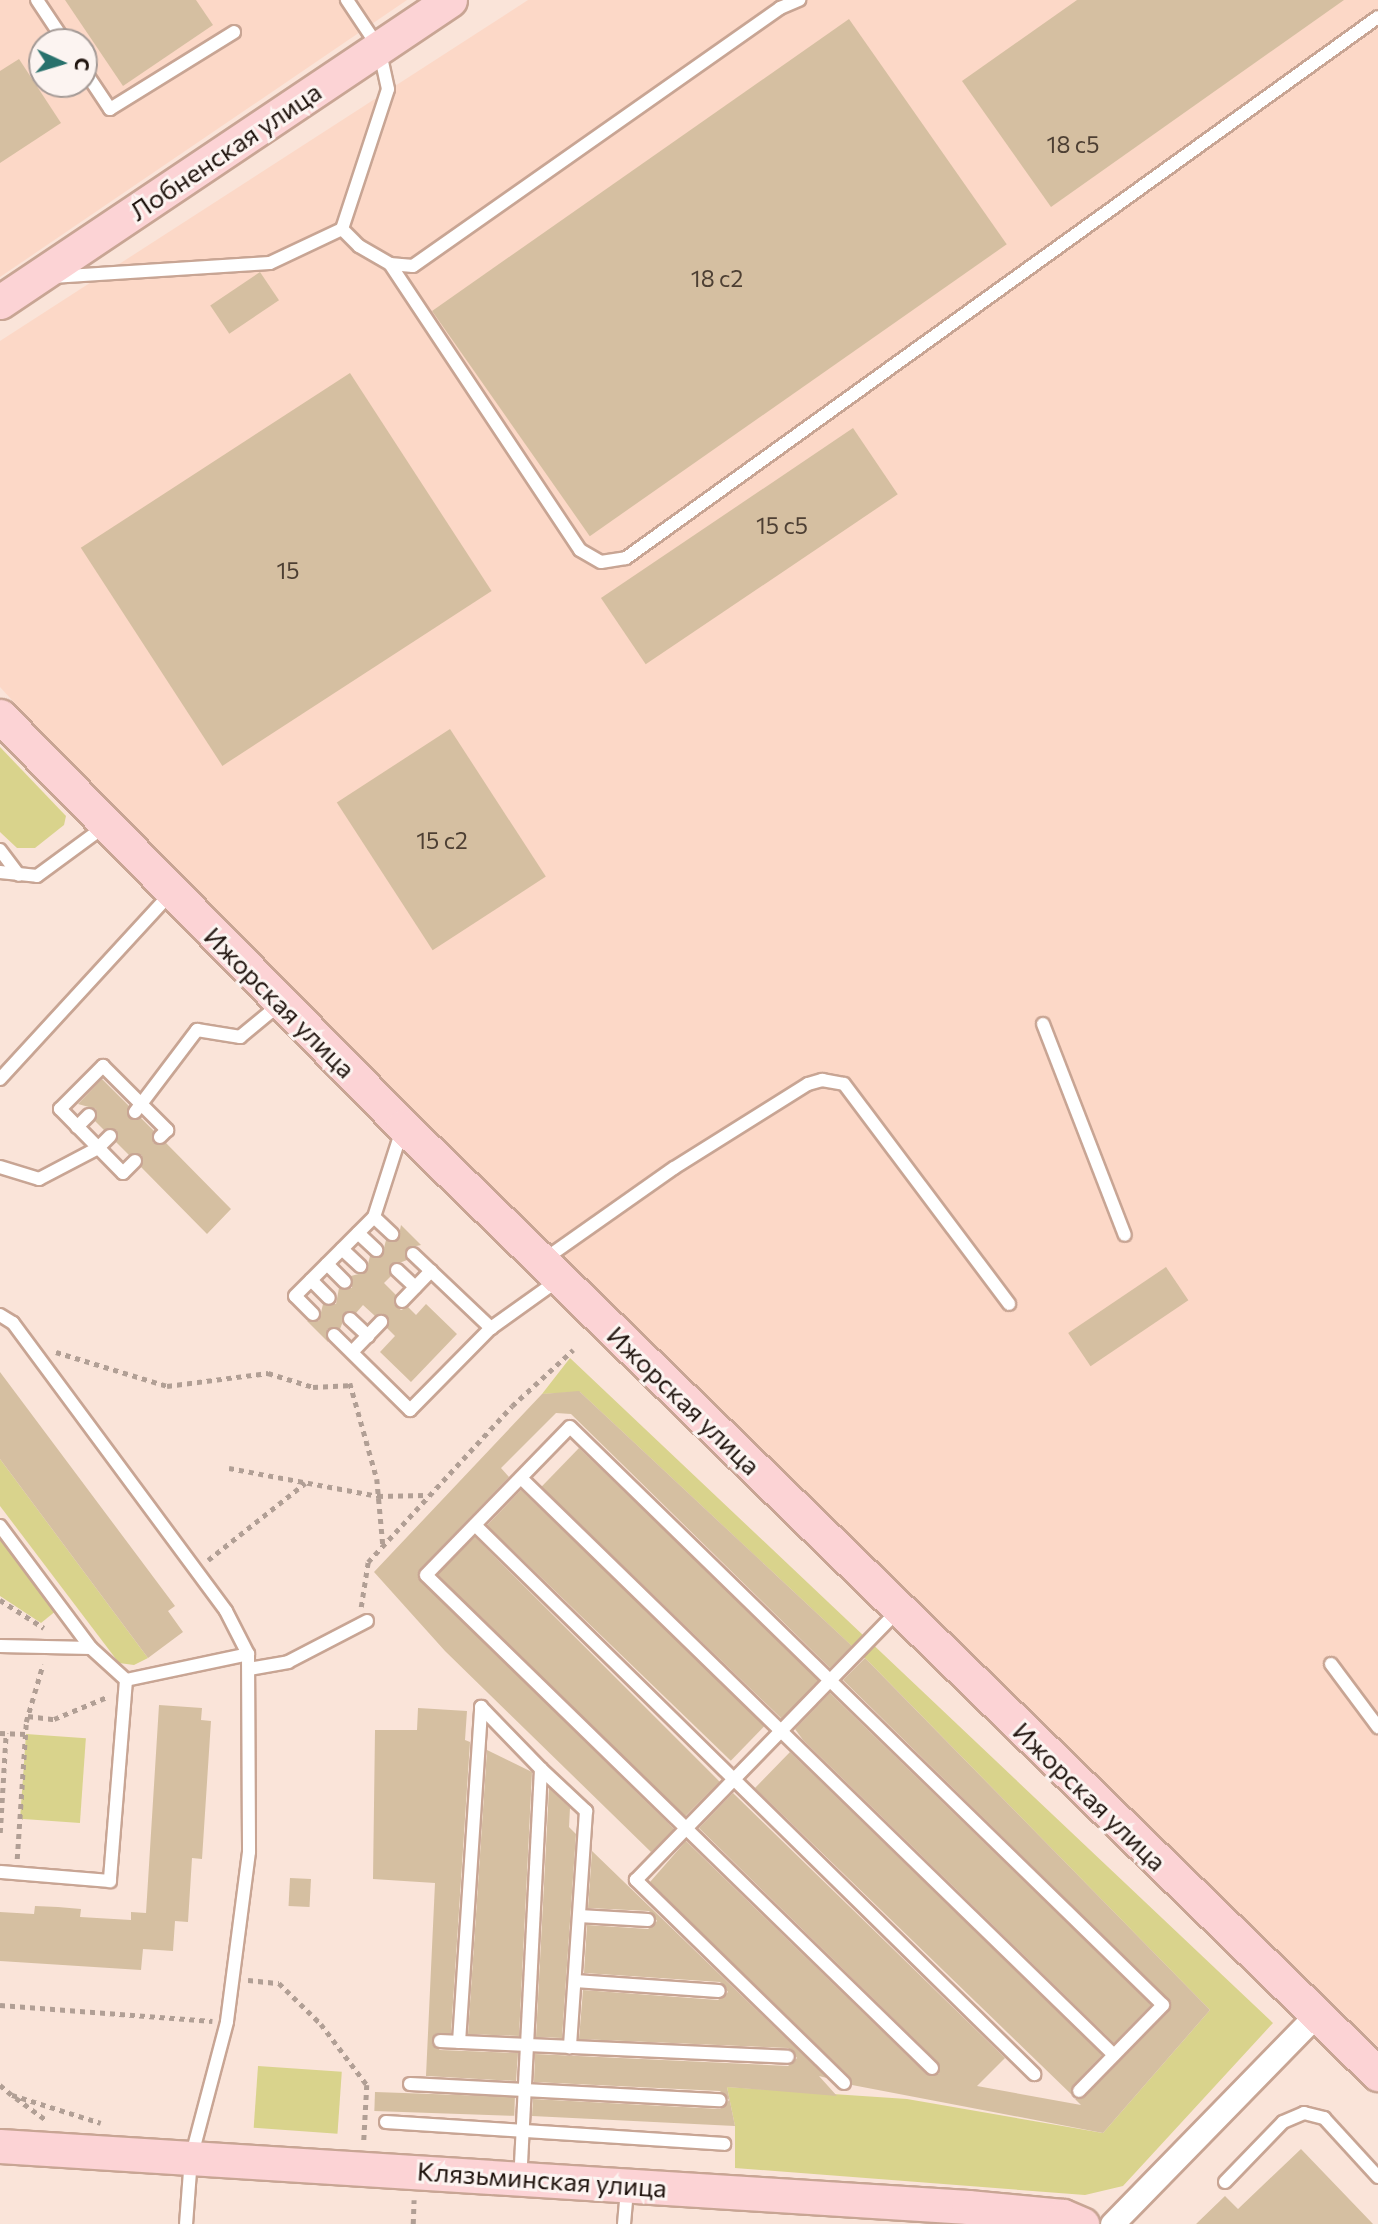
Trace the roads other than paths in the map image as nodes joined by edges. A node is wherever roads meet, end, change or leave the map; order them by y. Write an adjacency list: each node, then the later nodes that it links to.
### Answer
1 (37, 0): 6 (lane)
2 (347, 0): 8 (lane)
3 (450, 0): 8 (street, Лобненская улица)
4 (799, 0): 11 (lane)
5 (1378, 17): 11 (lane)
6 (56, 28)
7 (234, 32): 9 (lane)
8 (379, 48): 10 (lane); 12 (street, Лобненская улица)
9 (98, 91)
10 (342, 229): 11 (lane); 12 (lane)
11 (390, 264)
12 (34, 278): 13 (street, Лобненская улица)
13 (0, 302)
14 (0, 716): 15 (street, Ижорская улица)
15 (106, 826): 18 (lane); 19 (street, Ижорская улица)
16 (0, 850): 18 (lane)
17 (0, 873): 18 (lane)
18 (19, 874)
19 (171, 892): 20 (street, Ижорская улица); 22 (lane)
20 (280, 1004): 23 (lane); 25 (street, Ижорская улица)
21 (1043, 1024): 35 (lane)
22 (0, 1079)
23 (138, 1108): 26 (lane); 28 (lane)
24 (89, 1115): 26 (lane)
25 (403, 1126): 32 (lane); 42 (street, Ижорская улица)
26 (77, 1127): 29 (lane)
27 (110, 1136): 29 (lane)
28 (160, 1137)
29 (98, 1148): 30 (lane); 31 (lane)
30 (135, 1161)
31 (0, 1167)
32 (374, 1217): 33 (lane); 34 (lane)
33 (358, 1233): 36 (lane); 37 (lane)
34 (392, 1234)
35 (1125, 1236)
36 (342, 1249): 39 (lane); 40 (lane)
37 (376, 1250)
38 (413, 1254): 43 (lane)
39 (327, 1264): 44 (lane); 45 (lane)
40 (360, 1266)
41 (397, 1270): 46 (lane)
42 (550, 1270): 49 (lane); 54 (lane); 61 (street, Ижорская улица)
43 (431, 1271): 46 (lane); 54 (lane)
44 (311, 1280): 47 (lane); 50 (lane)
45 (345, 1282)
46 (415, 1287): 48 (lane)
47 (329, 1298)
48 (402, 1301)
49 (1009, 1304)
50 (313, 1314)
51 (0, 1315): 65 (lane)
52 (350, 1319): 56 (lane)
53 (381, 1322): 56 (lane)
54 (491, 1328): 57 (lane)
55 (334, 1335): 57 (lane)
56 (368, 1336): 57 (lane)
57 (352, 1352)
58 (521, 1478): 60 (lane); 69 (lane); 71 (lane)
59 (0, 1525): 64 (lane)
60 (475, 1525): 73 (lane); 74 (lane)
61 (899, 1609): 69 (lane); 80 (street, Ижорская улица)
62 (367, 1621): 67 (lane)
63 (0, 1646): 64 (lane)
64 (91, 1648): 68 (lane)
65 (248, 1654): 67 (lane); 68 (lane)
66 (1331, 1664): 70 (lane)
67 (249, 1670): 99 (lane)
68 (126, 1680): 75 (lane)
69 (830, 1681): 71 (lane); 85 (lane)
70 (1378, 1727)
71 (781, 1731): 73 (lane); 85 (lane)
72 (541, 1769): 76 (lane); 82 (lane); 83 (lane)
73 (735, 1779): 74 (lane); 88 (lane)
74 (686, 1829): 87 (lane); 90 (lane)
75 (0, 1872)
76 (579, 1916): 77 (lane); 78 (lane)
77 (648, 1920)
78 (575, 1981): 79 (lane); 84 (lane)
79 (719, 1991)
80 (1317, 2014): 89 (street, Ижорская улица); 108 (street)
81 (440, 2041): 82 (lane)
82 (459, 2042): 83 (lane)
83 (529, 2045): 84 (lane); 92 (lane)
84 (570, 2047): 86 (lane)
85 (1114, 2055): 93 (lane)
86 (788, 2057)
87 (932, 2068)
88 (1034, 2074)
89 (1378, 2074)
90 (845, 2083)
91 (410, 2084): 92 (lane)
92 (526, 2087): 94 (lane); 96 (lane)
93 (1079, 2091)
94 (720, 2100)
95 (386, 2122): 96 (lane)
96 (524, 2131): 97 (lane); 101 (lane)
97 (724, 2144)
98 (0, 2146): 99 (street, Клязьминская улица)
99 (191, 2158): 101 (street, Клязьминская улица); 105 (lane)
100 (1378, 2177): 102 (lane)
101 (520, 2178): 103 (street, Клязьминская улица)
102 (1225, 2182)
103 (628, 2184): 104 (street, Клязьминская улица); 106 (lane)
104 (967, 2215): 107 (street, Клязьминская улица)
105 (186, 2224)
106 (624, 2224)
107 (1082, 2224)
108 (1112, 2224)

